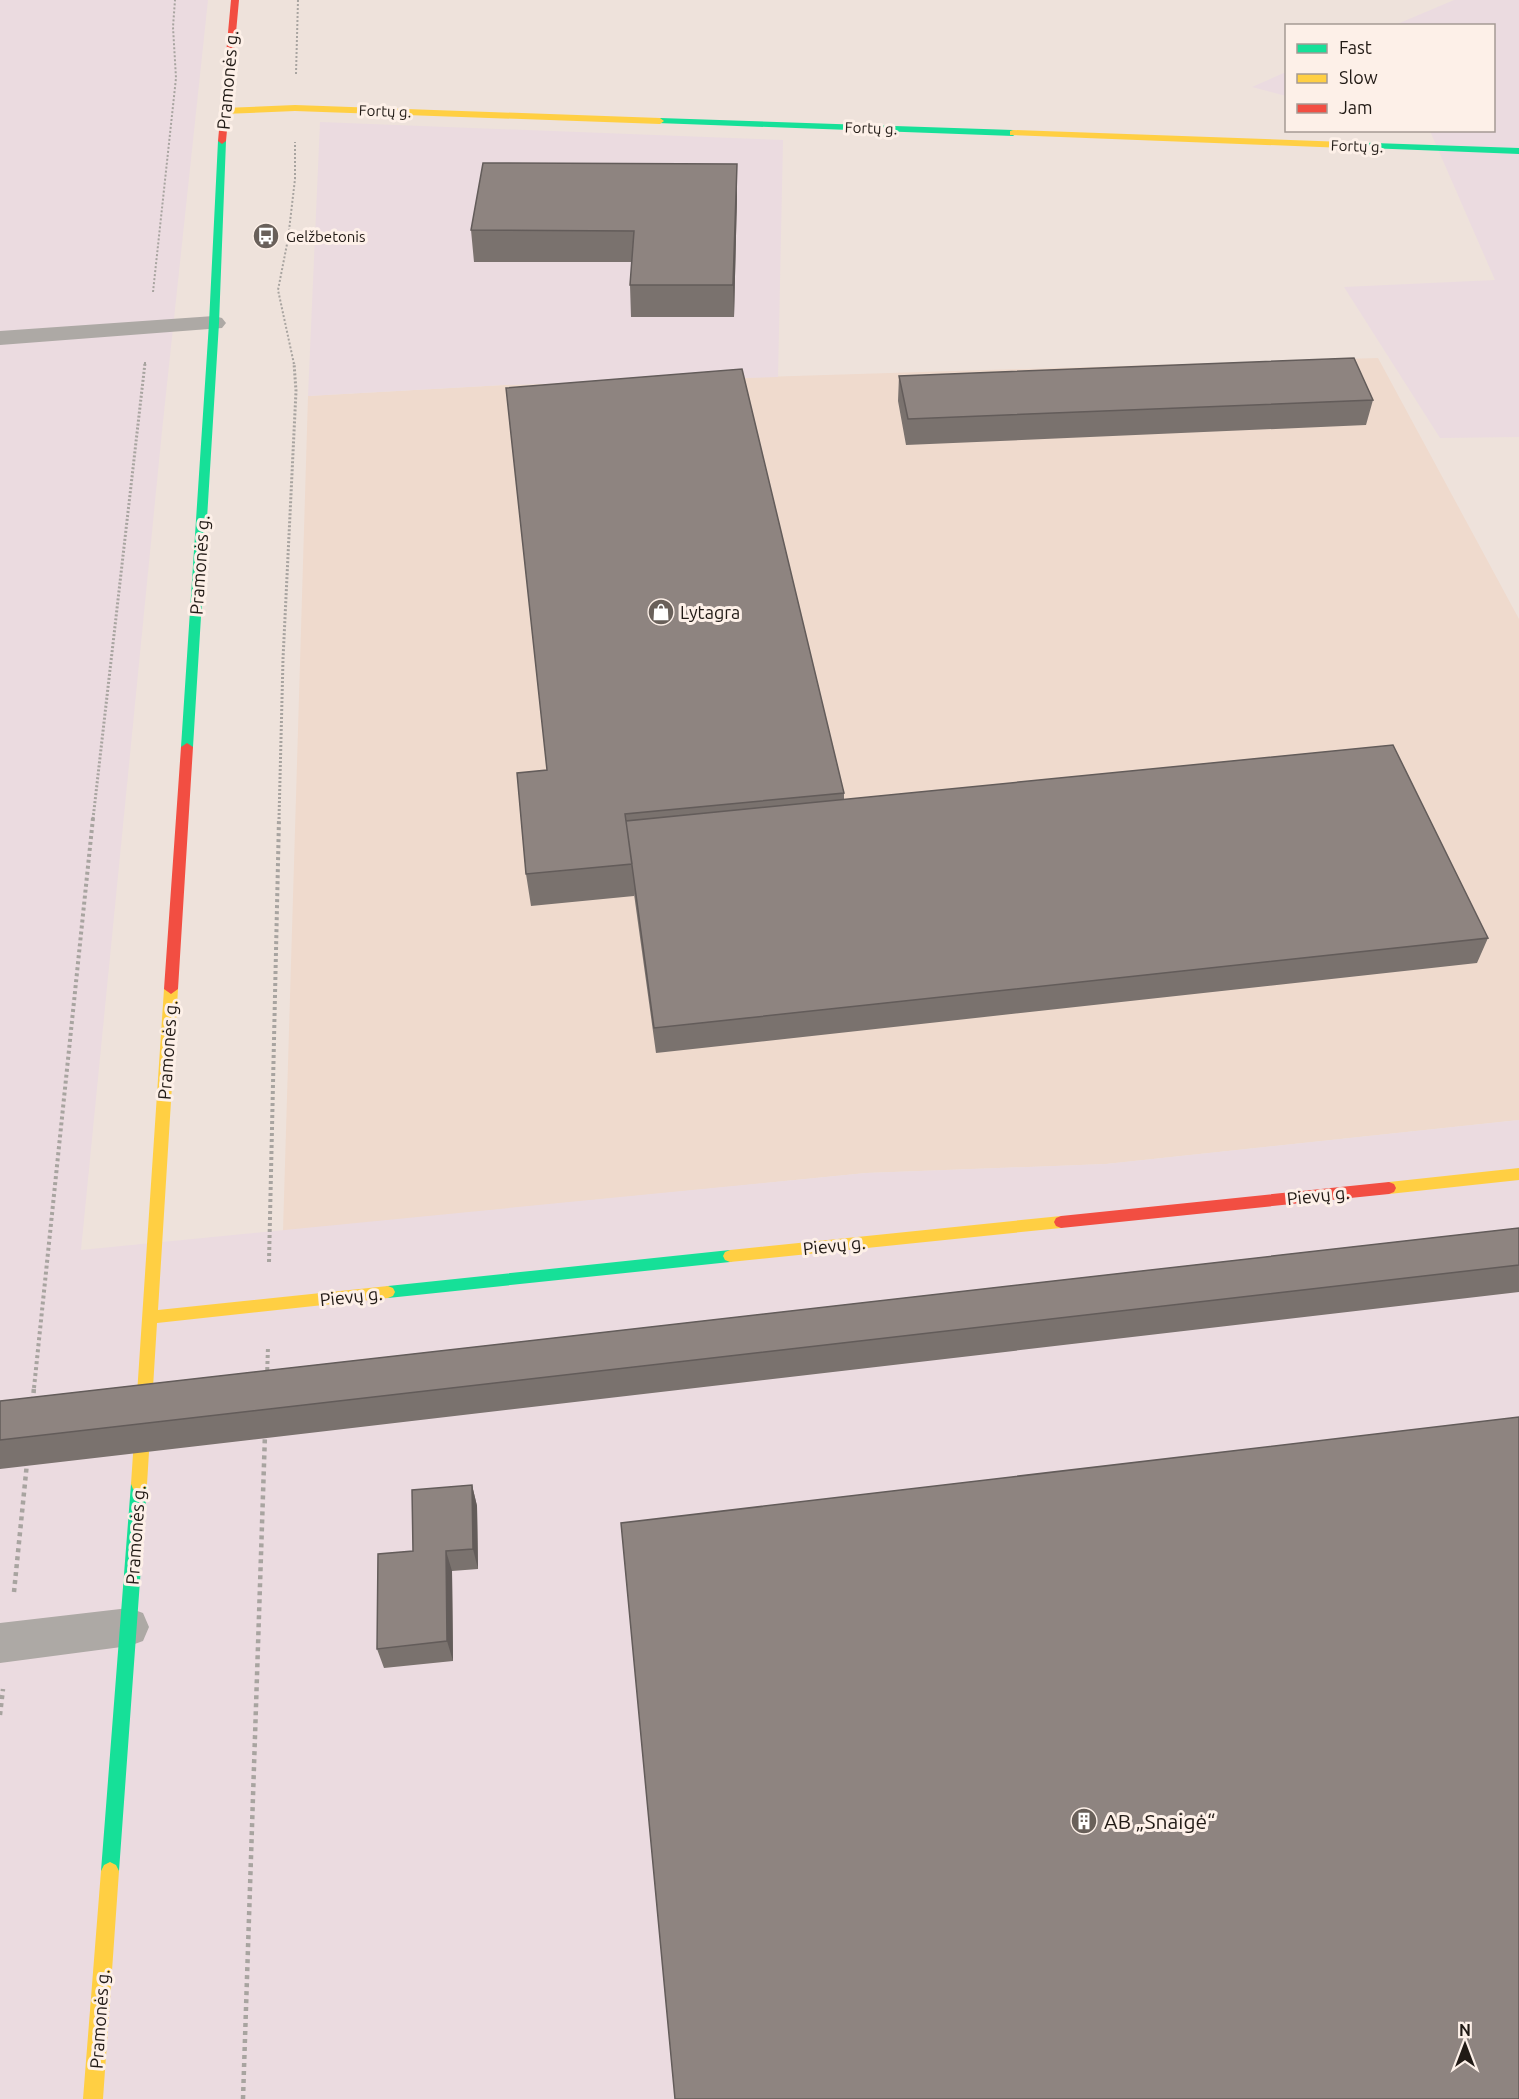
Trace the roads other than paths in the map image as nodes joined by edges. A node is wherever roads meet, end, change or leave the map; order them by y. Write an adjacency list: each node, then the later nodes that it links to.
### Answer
1 (235, 0): 2 (street, Pramonės g.)
2 (223, 111): 3 (street, Fortų g.); 4 (street, Pramonės g.)
3 (1519, 151)
4 (214, 324): 5 (street); 7 (street, Pramonės g.)
5 (0, 338)
6 (1519, 1174): 7 (street, Pievų g.)
7 (149, 1317): 8 (street, Pramonės g.)
8 (129, 1627): 9 (street); 10 (street, Pramonės g.)
9 (5, 1642)
10 (93, 2099)

